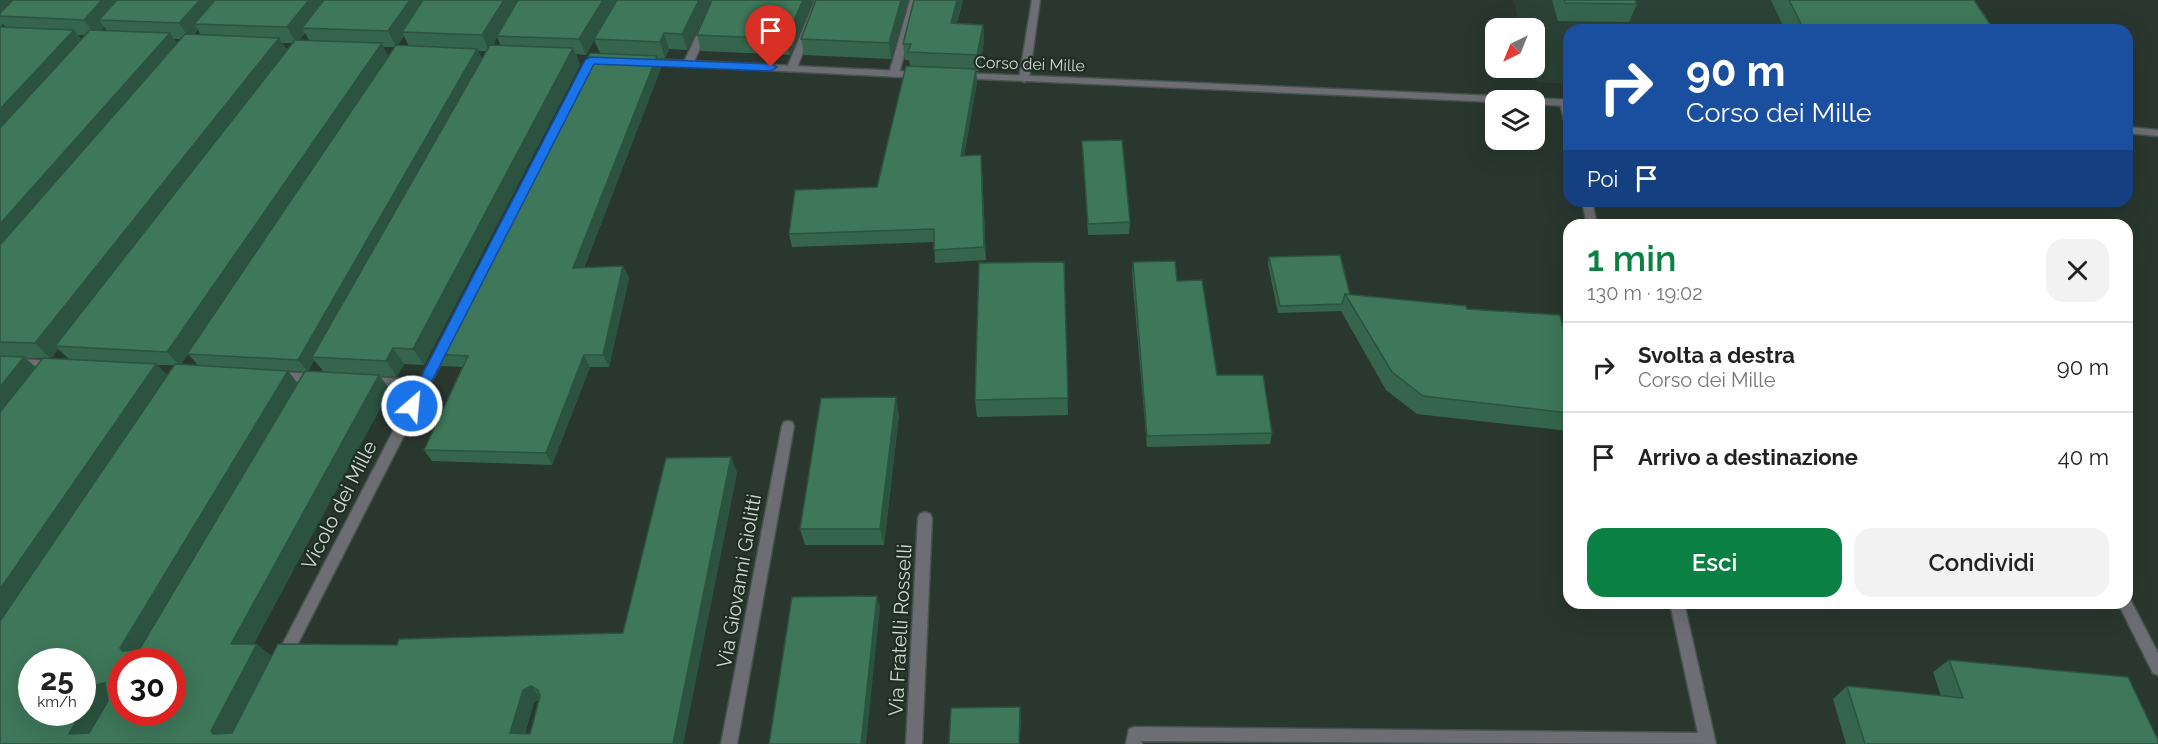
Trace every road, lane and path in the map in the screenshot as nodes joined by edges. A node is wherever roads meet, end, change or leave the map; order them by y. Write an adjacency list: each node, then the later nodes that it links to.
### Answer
1 (717, 0): 6 (street)
2 (819, 0): 7 (street)
3 (914, 0): 8 (street)
4 (1036, 0): 11 (street)
5 (634, 62): 6 (street)
6 (688, 64): 7 (street)
7 (792, 68): 8 (street)
8 (894, 74): 9 (street)
9 (929, 75)
10 (953, 76): 11 (street, Corso dei Mille)
11 (1024, 79): 12 (street, Corso dei Mille)
12 (1485, 99)
13 (1545, 102): 14 (street)
14 (1563, 103)
15 (2158, 126): 16 (street)
16 (2133, 128)
17 (2133, 129): 18 (street)
18 (2158, 133)
19 (450, 332): 25 (street, Vicolo dei Mille)
20 (0, 363): 21 (street)
21 (58, 366)
22 (267, 376): 23 (street)
23 (335, 380)
24 (357, 381): 25 (street)
25 (423, 385): 31 (street, Vicolo dei Mille)
26 (788, 426): 34 (street, Via Giovanni Giolitti)
27 (925, 518): 35 (street, Via Fratelli Rosselli)
28 (1678, 609): 33 (street)
29 (2128, 609): 30 (street)
30 (2158, 668)
31 (276, 670)
32 (1134, 739): 33 (street)
33 (1708, 742)
34 (729, 744)
35 (914, 744)

